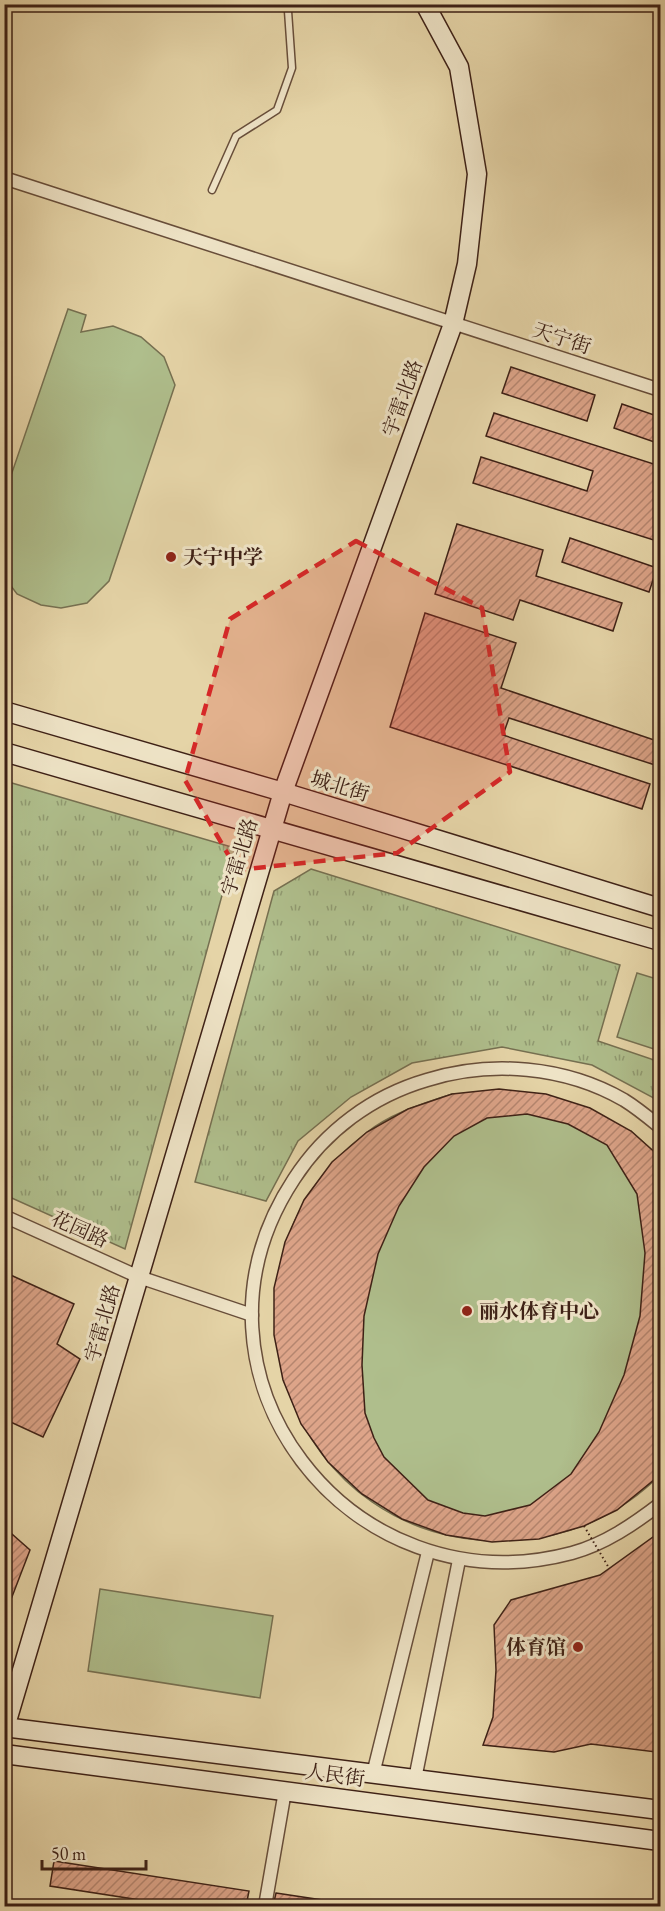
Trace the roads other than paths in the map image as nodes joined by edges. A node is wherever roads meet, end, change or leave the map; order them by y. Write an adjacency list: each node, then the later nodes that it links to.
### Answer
1 (285, 4): 4 (lane)
2 (425, 4): 5 (main road, 宇雷北路)
3 (4, 178): 5 (street, 天宁街)
4 (212, 190)
5 (453, 324): 6 (street, 天宁街); 9 (main road, 宇雷北路)
6 (660, 390)
7 (4, 711): 9 (main road, 城北街)
8 (4, 752): 10 (main road)
9 (283, 792): 10 (main road, 宇雷北路); 11 (main road, 城北街)
10 (271, 829): 12 (main road); 15 (main road, 宇雷北路)
11 (660, 908)
12 (660, 941)
13 (660, 1127): 16 (street)
14 (4, 1216): 15 (street, 花园路)
15 (139, 1277): 16 (street, 花园路); 20 (main road, 宇雷北路)
16 (252, 1315): 18 (street)
17 (660, 1504): 19 (street)
18 (428, 1552): 19 (street); 22 (street)
19 (459, 1560): 23 (street)
20 (5, 1729): 22 (main road, 人民街)
21 (4, 1754): 24 (main road, 人民街)
22 (373, 1774): 23 (main road, 人民街)
23 (415, 1779): 25 (main road, 人民街)
24 (285, 1791): 26 (main road, 人民街); 27 (street)
25 (660, 1810)
26 (660, 1841)
27 (265, 1906)

